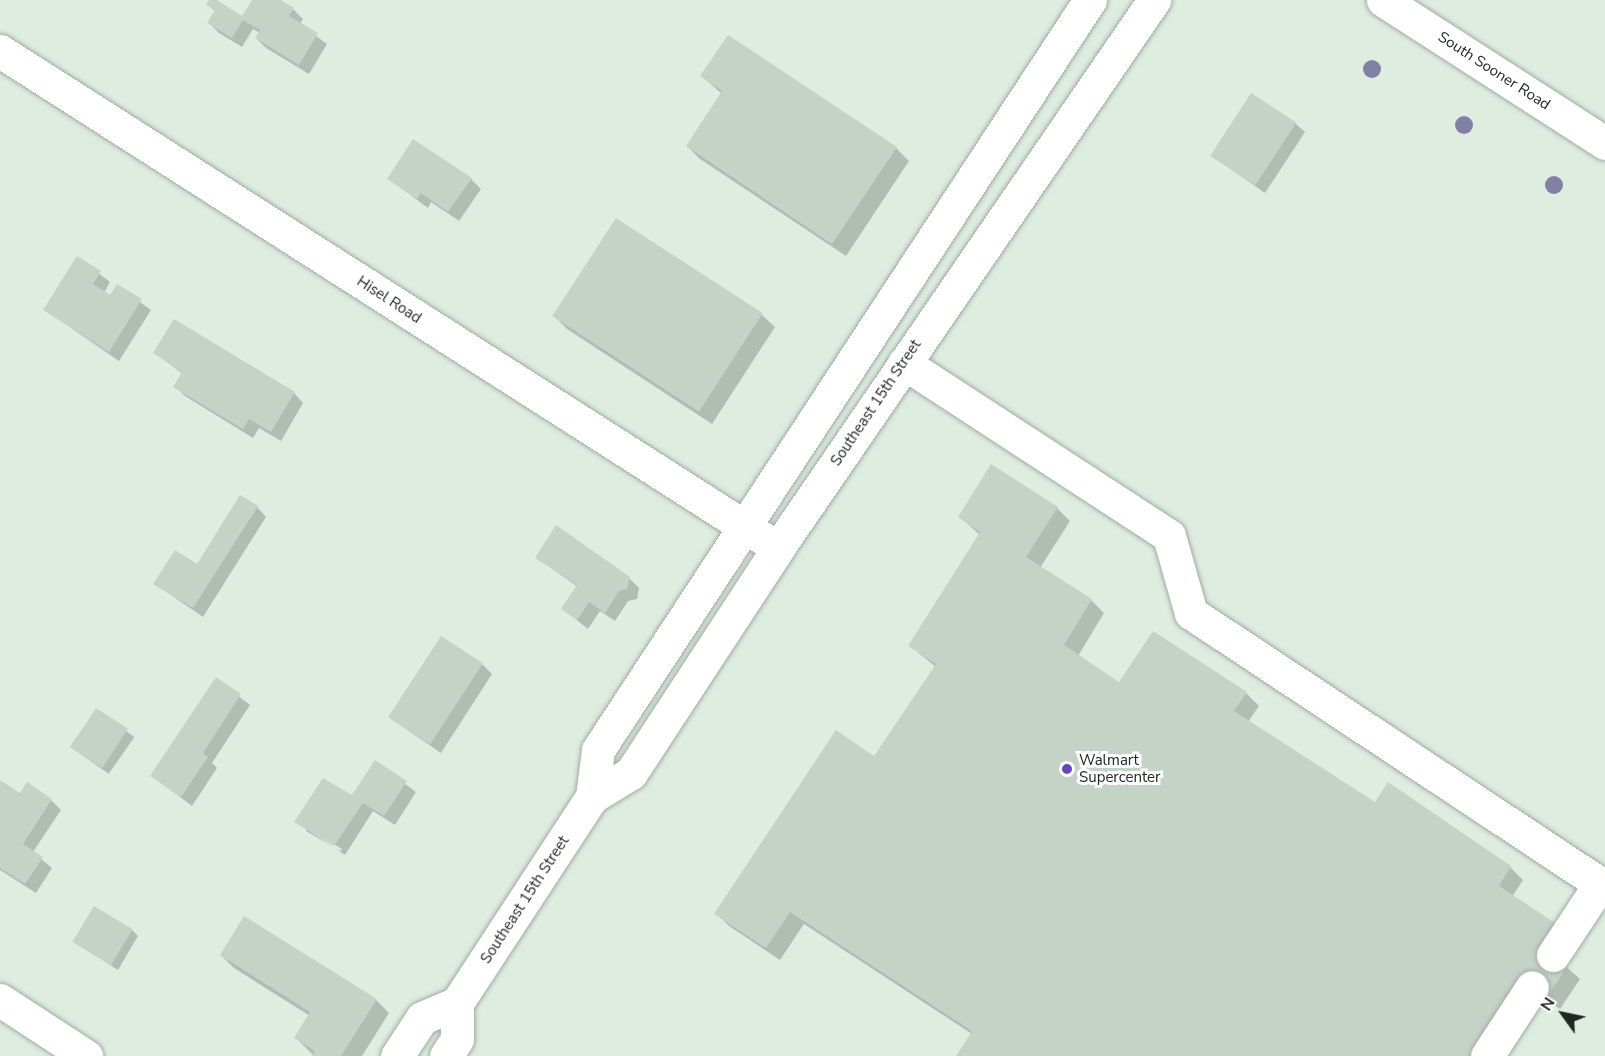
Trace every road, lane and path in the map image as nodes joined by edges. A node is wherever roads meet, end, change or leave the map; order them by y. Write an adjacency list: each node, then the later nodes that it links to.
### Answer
1 (1089, 0): 6 (main road, Southeast 15th Street)
2 (1154, 0): 7 (main road, Southeast 15th Street)
3 (1383, 0): 5 (main road, South Sooner Road)
4 (0, 51): 8 (main road, Hisel Road)
5 (1605, 143)
6 (868, 339): 7 (main road); 8 (main road, Southeast 15th Street)
7 (904, 363): 9 (main road, Southeast 15th Street); 11 (main road)
8 (743, 527): 9 (main road, Hisel Road); 10 (main road, Southeast 15th Street)
9 (778, 548): 10 (main road, Southeast 15th Street)
10 (592, 797): 15 (main road, Southeast 15th Street)
11 (1602, 886): 12 (main road)
12 (1553, 955)
13 (1532, 987): 19 (main road)
14 (0, 1000): 16 (main road)
15 (457, 1003): 17 (main road); 18 (main road)
16 (80, 1054)
17 (398, 1056)
18 (446, 1056)
19 (1486, 1056)

